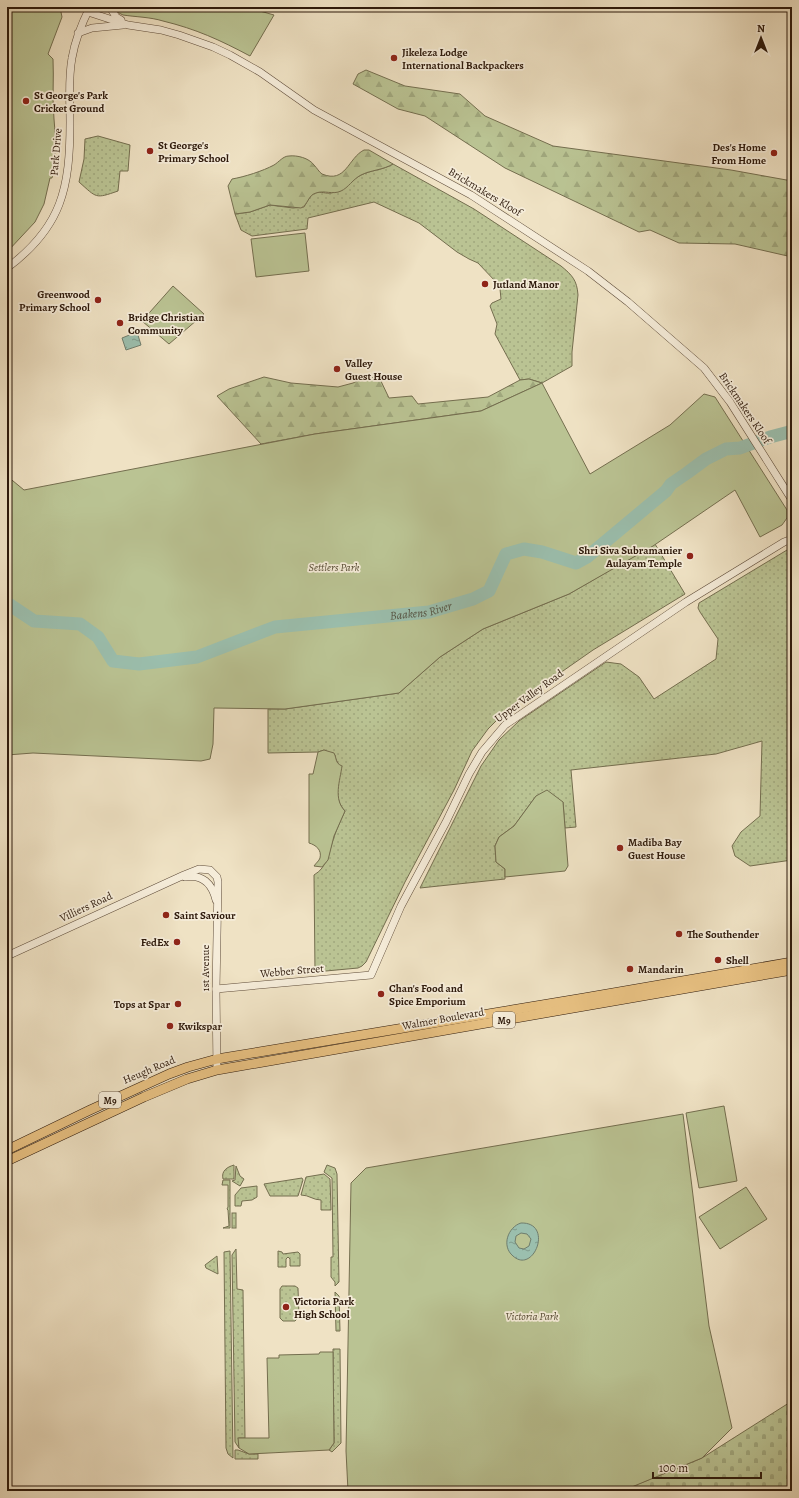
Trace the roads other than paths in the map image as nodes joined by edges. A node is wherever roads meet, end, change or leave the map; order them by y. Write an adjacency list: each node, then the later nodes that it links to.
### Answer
1 (110, 7): 4 (street)
2 (92, 10): 3 (street, Brickmakers Kloof); 5 (street, Park Drive)
3 (128, 25): 4 (street, Brickmakers Kloof); 5 (street)
4 (140, 27): 7 (street, Brickmakers Kloof)
5 (78, 33): 6 (street, Park Drive)
6 (7, 268)
7 (792, 500)
8 (792, 533): 10 (street, Upper Valley Road)
9 (792, 539): 10 (street, Upper Valley Road)
10 (784, 542): 17 (street, Upper Valley Road)
11 (210, 870): 12 (street, Villiers Road); 13 (street, 1st Avenue)
12 (175, 879): 13 (street, Villiers Road); 14 (street, Villiers Road)
13 (216, 904): 18 (street, 1st Avenue)
14 (7, 956)
15 (792, 962): 19 (main road, Walmer Boulevard / M9)
16 (792, 970): 20 (main road, Walmer Boulevard / M9)
17 (371, 975): 18 (street, Webber Street)
18 (216, 989): 19 (street, 1st Avenue)
19 (217, 1059): 20 (street, 1st Avenue); 21 (main road, Heugh Road / M9)
20 (217, 1070): 22 (main road, Heugh Road / M9)
21 (7, 1150)
22 (7, 1161)

